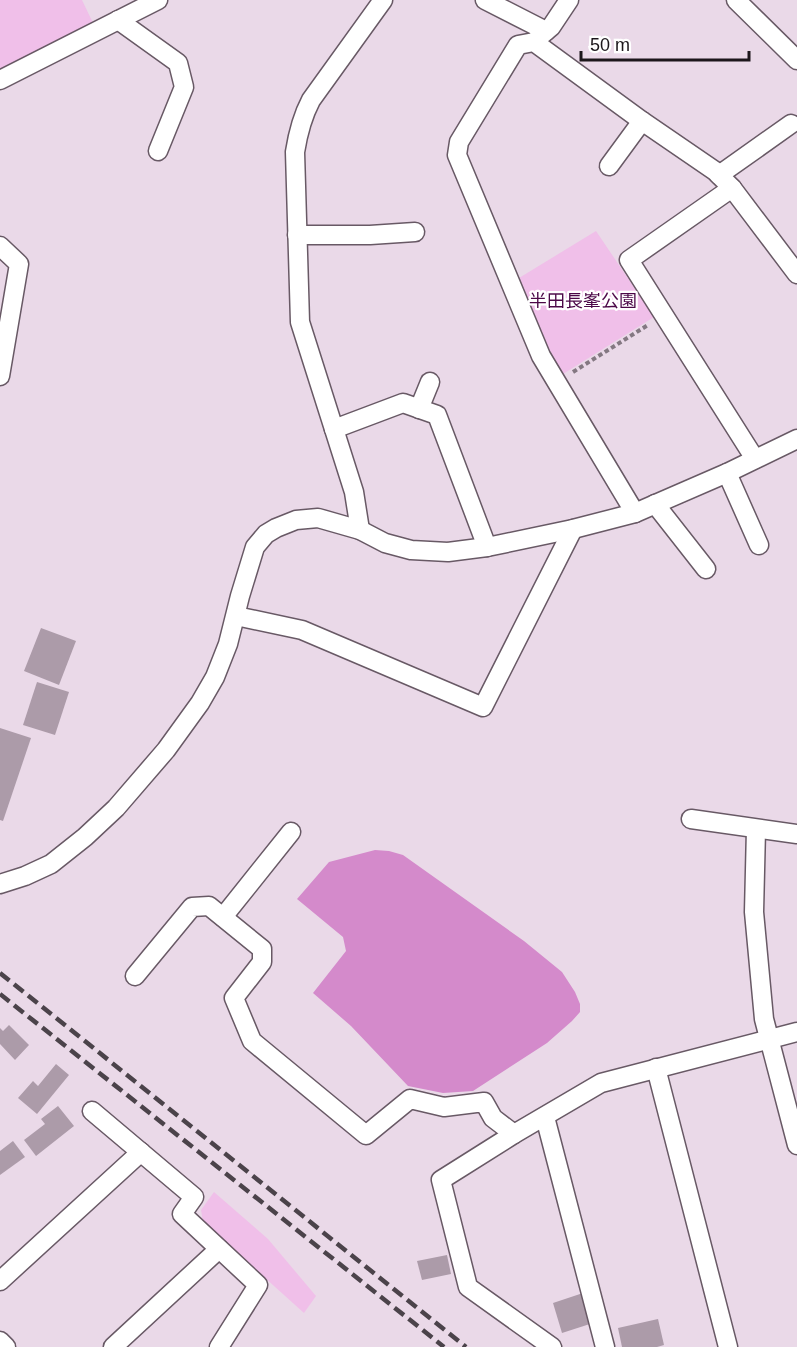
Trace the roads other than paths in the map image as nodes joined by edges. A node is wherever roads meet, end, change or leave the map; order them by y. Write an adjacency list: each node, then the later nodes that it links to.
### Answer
1 (158, 0): 6 (street)
2 (382, 0): 17 (street)
3 (485, 0): 7 (street)
4 (569, 0): 7 (street)
5 (736, 0): 8 (street)
6 (118, 20): 9 (street); 12 (street)
7 (540, 37): 10 (street); 28 (street)
8 (797, 60)
9 (0, 80)
10 (642, 121): 13 (street); 14 (street)
11 (791, 124): 14 (street)
12 (158, 151)
13 (609, 166)
14 (719, 175): 15 (street)
15 (732, 188): 19 (street); 25 (street)
16 (415, 232): 17 (street)
17 (297, 235): 23 (street)
18 (0, 246): 20 (street)
19 (797, 274)
20 (0, 376)
21 (430, 382): 22 (street)
22 (419, 409): 23 (street); 32 (street)
23 (334, 429): 30 (street)
24 (797, 439): 25 (street)
25 (754, 459): 26 (street)
26 (727, 473): 27 (street); 31 (street)
27 (655, 504): 28 (street); 33 (street)
28 (634, 513): 29 (street)
29 (573, 529): 32 (street); 34 (street)
30 (360, 530): 32 (street); 34 (street)
31 (759, 545)
32 (487, 547)
33 (706, 569)
34 (236, 616): 39 (street)
35 (691, 819): 36 (street)
36 (756, 829): 38 (street); 43 (street)
37 (291, 832): 40 (street)
38 (797, 834)
39 (0, 884)
40 (223, 917): 41 (street); 47 (street)
41 (135, 976)
42 (797, 1032): 43 (street)
43 (770, 1039): 44 (street); 48 (street)
44 (656, 1068): 46 (street); 58 (street)
45 (92, 1111): 49 (street)
46 (545, 1117): 47 (street); 57 (street)
47 (514, 1134): 56 (street)
48 (797, 1145)
49 (141, 1152): 50 (street); 51 (street)
50 (219, 1249): 54 (street); 55 (street)
51 (0, 1281)
52 (0, 1341): 53 (street)
53 (6, 1347)
54 (113, 1347)
55 (219, 1347)
56 (552, 1347)
57 (605, 1347)
58 (728, 1347)

